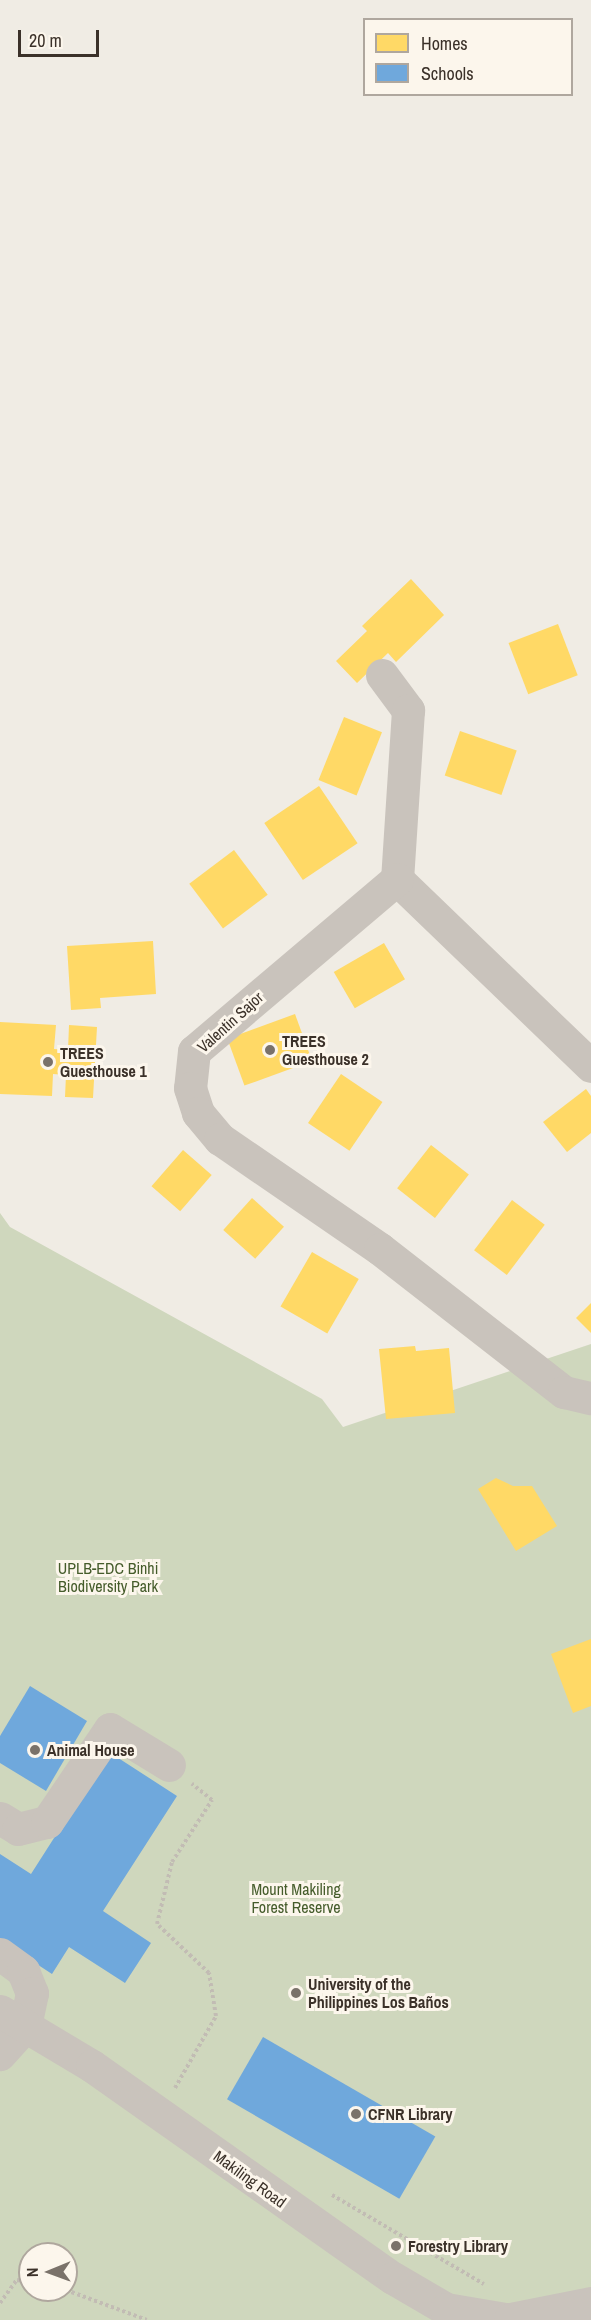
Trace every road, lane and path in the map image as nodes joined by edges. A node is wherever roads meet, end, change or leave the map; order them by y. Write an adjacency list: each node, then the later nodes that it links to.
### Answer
1 (382, 675): 2 (street)
2 (397, 879): 3 (street); 4 (street, Valentin Sajor)
3 (591, 1066)
4 (591, 1398)
5 (169, 1765): 7 (street)
6 (212, 1800): 11 (path)
7 (0, 1818)
8 (0, 1954): 9 (street)
9 (13, 2019): 10 (street); 11 (street, Makiling Road)
10 (0, 2054)
11 (160, 2115): 17 (street, Makiling Road)
12 (18, 2280): 15 (path)
13 (78, 2294): 16 (path)
14 (591, 2302): 17 (street)
15 (0, 2303)
16 (147, 2320)
17 (510, 2320)

